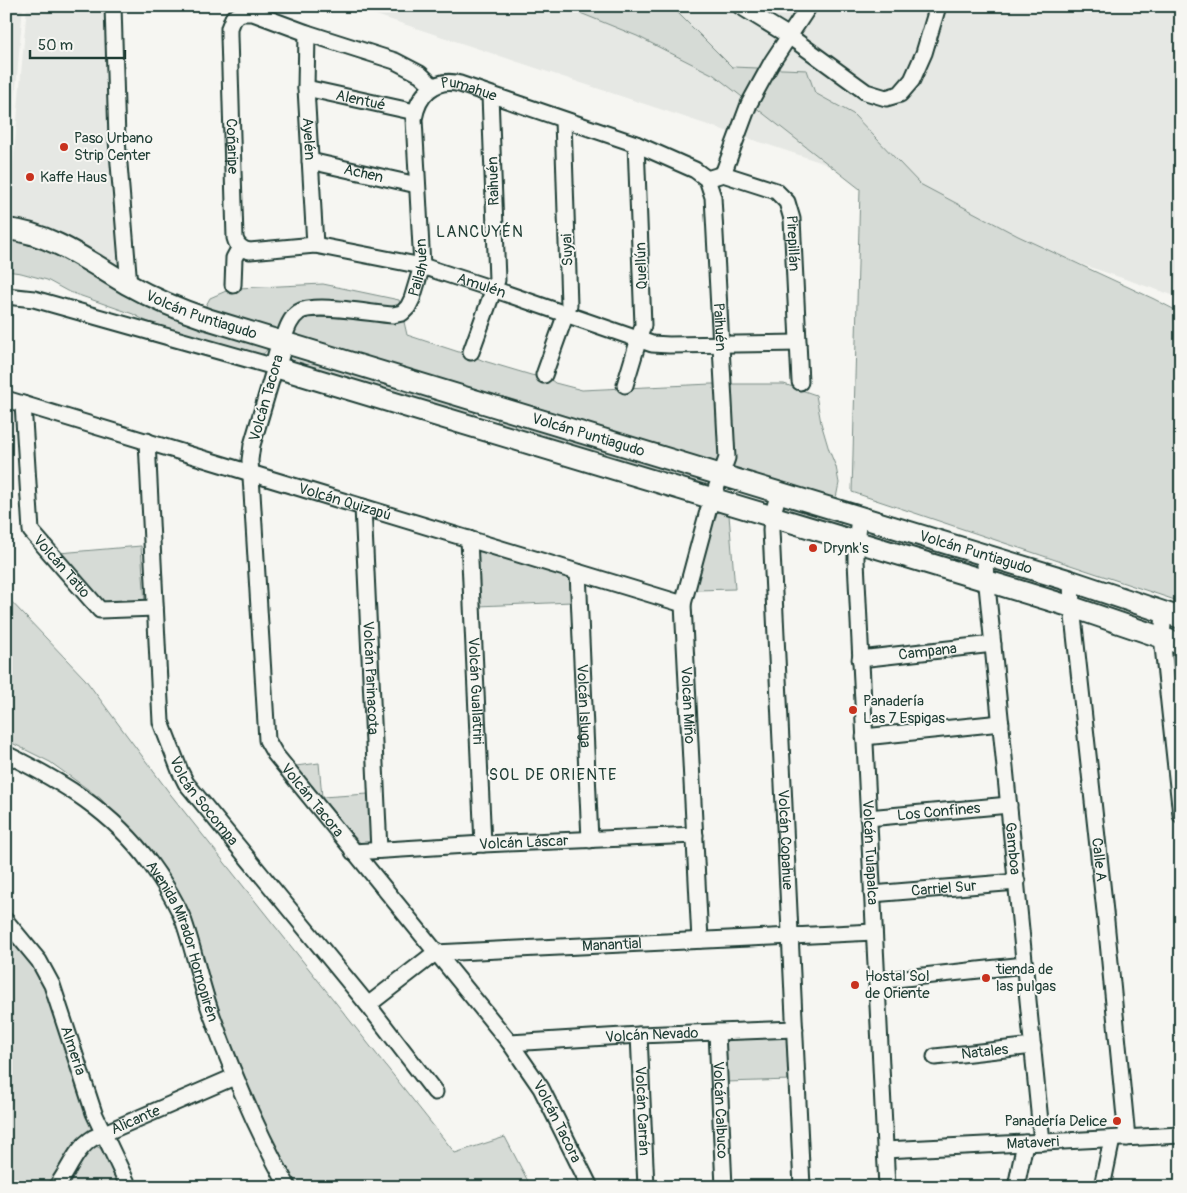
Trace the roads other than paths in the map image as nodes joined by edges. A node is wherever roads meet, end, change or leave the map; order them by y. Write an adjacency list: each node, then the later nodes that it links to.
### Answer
1 (113, 6): 22 (street)
2 (740, 6): 7 (street)
3 (809, 6): 7 (street)
4 (938, 6): 7 (street)
5 (230, 12): 6 (street, Pumahue); 20 (street, Coñaripe)
6 (307, 33): 8 (street, Pumahue); 9 (street, Ayelén)
7 (789, 36): 15 (street)
8 (433, 86): 10 (street, Pumahue); 11 (street, Pailahuén)
9 (306, 88): 11 (street, Alentué); 14 (street, Ayelén)
10 (490, 95): 12 (street, Pumahue); 24 (street, Raihuén)
11 (415, 112): 17 (street, Pailahuén)
12 (562, 120): 13 (street, Pumahue); 26 (street, Suyai)
13 (636, 144): 16 (street, Pumahue); 27 (street, Quellún)
14 (310, 161): 17 (street, Achen); 19 (street, Ayelén)
15 (723, 174): 16 (street); 29 (street, Pirepillán)
16 (707, 179): 30 (street, Paihuén)
17 (417, 185): 21 (street, Pailahuén)
18 (6, 229): 22 (main road, Volcán Puntiagudo)
19 (315, 245): 20 (street, Amulén); 21 (street, Amulén)
20 (240, 247): 23 (street, Coñaripe)
21 (422, 266): 24 (street, Amulén); 28 (street, Pailahuén)
22 (129, 285): 28 (main road, Volcán Puntiagudo)
23 (233, 285)
24 (494, 289): 26 (street, Amulén); 31 (street, Raihuén)
25 (6, 296): 32 (street, Volcán Puntiagudo)
26 (566, 314): 27 (street, Amulén); 33 (street, Suyai)
27 (639, 340): 30 (street, Amulén); 35 (street, Quellún)
28 (282, 343): 32 (main road, Volcán Tacora); 38 (main road, Volcán Puntiagudo)
29 (798, 343): 30 (street); 34 (street, Pirepillán)
30 (720, 344): 42 (street, Paihuén)
31 (471, 352)
32 (275, 367): 39 (main road, Volcán Puntiagudo); 41 (street, Volcán Tacora)
33 (544, 375)
34 (800, 382)
35 (625, 385)
36 (6, 399): 37 (street, Volcán Quizapú)
37 (24, 404): 40 (street, Volcán Quizapú); 56 (street, Volcán Tatio)
38 (489, 405): 39 (main road); 42 (main road, Volcán Puntiagudo)
39 (481, 428): 44 (main road, Volcán Puntiagudo)
40 (147, 441): 41 (street, Volcán Quizapú); 56 (street, Volcán Socompa)
41 (251, 473): 45 (street, Volcán Quizapú); 71 (street, Volcán Tacora)
42 (722, 475): 43 (main road, Volcán Puntiagudo); 44 (street, Volcán Miño)
43 (779, 492): 46 (street, Volcán Copahue); 47 (main road, Volcán Puntiagudo)
44 (713, 498): 46 (main road, Volcán Puntiagudo); 54 (street, Volcán Miño)
45 (362, 506): 48 (street, Volcán Quizapú); 70 (street, Volcán Parinacota)
46 (772, 517): 49 (main road, Volcán Puntiagudo); 76 (street, Volcán Copahue)
47 (859, 518): 49 (street, Volcán Tulapalca); 50 (main road, Volcán Puntiagudo)
48 (469, 539): 51 (street, Volcán Quizapú); 69 (street, Volcán Guallatriri)
49 (856, 542): 52 (main road, Volcán Puntiagudo); 60 (street, Volcán Tulapalca)
50 (984, 555): 52 (street, Gamboa); 53 (main road, Volcán Puntiagudo)
51 (578, 572): 54 (street, Volcán Quizapú); 68 (street, Volcán Isluga)
52 (987, 581): 55 (main road, Volcán Puntiagudo); 59 (street, Gamboa)
53 (1071, 581): 55 (street, Calle A); 57 (main road, Volcán Puntiagudo)
54 (683, 604): 67 (street, Volcán Miño)
55 (1072, 607): 58 (main road, Volcán Puntiagudo); 92 (street, Calle A)
56 (155, 608): 81 (street, Volcán Socompa)
57 (1172, 616): 58 (street)
58 (1172, 640): 65 (street)
59 (993, 644): 60 (street, Campana); 61 (street, Gamboa)
60 (860, 659): 62 (street, Volcán Tulapalca)
61 (1001, 723): 62 (street); 64 (street, Gamboa)
62 (864, 737): 66 (street, Volcán Tulapalca)
63 (6, 754): 88 (street, Avenida Mirador Hornopirén)
64 (1009, 804): 66 (street, Los Confines); 72 (street, Gamboa)
65 (1181, 815)
66 (868, 818): 73 (street, Volcán Tulapalca)
67 (695, 836): 68 (street, Volcán Láscar); 77 (street, Volcán Miño)
68 (590, 840): 69 (street, Volcán Láscar)
69 (484, 844): 70 (street, Volcán Láscar)
70 (380, 850): 71 (street, Volcán Láscar)
71 (353, 852): 78 (street, Volcán Tacora)
72 (1017, 882): 73 (street, Carriel Sur); 79 (street, Gamboa)
73 (872, 894): 75 (street, Volcán Tulapalca)
74 (6, 921): 90 (street, Almería)
75 (874, 932): 76 (street, Manantial); 80 (street, Volcán Tulapalca)
76 (791, 936): 77 (street, Manantial); 82 (street, Volcán Copahue)
77 (700, 940): 78 (street, Manantial)
78 (435, 952): 81 (street); 85 (street, Volcán Tacora)
79 (1025, 965): 80 (street); 86 (street, Gamboa)
80 (876, 981): 95 (street, Volcán Tulapalca)
81 (368, 1005): 89 (street, Volcán Socompa)
82 (795, 1029): 83 (street, Volcán Nevado); 102 (street, Volcán Copahue)
83 (717, 1032): 84 (street, Volcán Nevado); 101 (street, Volcán Calbuco)
84 (639, 1035): 85 (street, Volcán Nevado); 100 (street, Volcán Carrán)
85 (510, 1043): 99 (street, Volcán Tacora)
86 (1033, 1046): 87 (street, Natales); 93 (street, Gamboa)
87 (935, 1057)
88 (234, 1077): 90 (street, Alicante); 98 (street, Avenida Mirador Hornopirén)
89 (436, 1092)
90 (103, 1132): 96 (street, Alicante); 97 (street, Almería)
91 (1181, 1135): 92 (street, Mataveri)
92 (1119, 1138): 93 (street, Mataveri); 105 (street, Calle A)
93 (1042, 1142): 94 (street, Mataveri)
94 (1025, 1143): 95 (street, Mataveri); 104 (street)
95 (885, 1150): 103 (street, Volcán Tulapalca)
96 (56, 1187)
97 (129, 1187)
98 (288, 1187)
99 (590, 1187)
100 (646, 1187)
101 (724, 1187)
102 (802, 1187)
103 (887, 1187)
104 (1016, 1187)
105 (1102, 1187)

